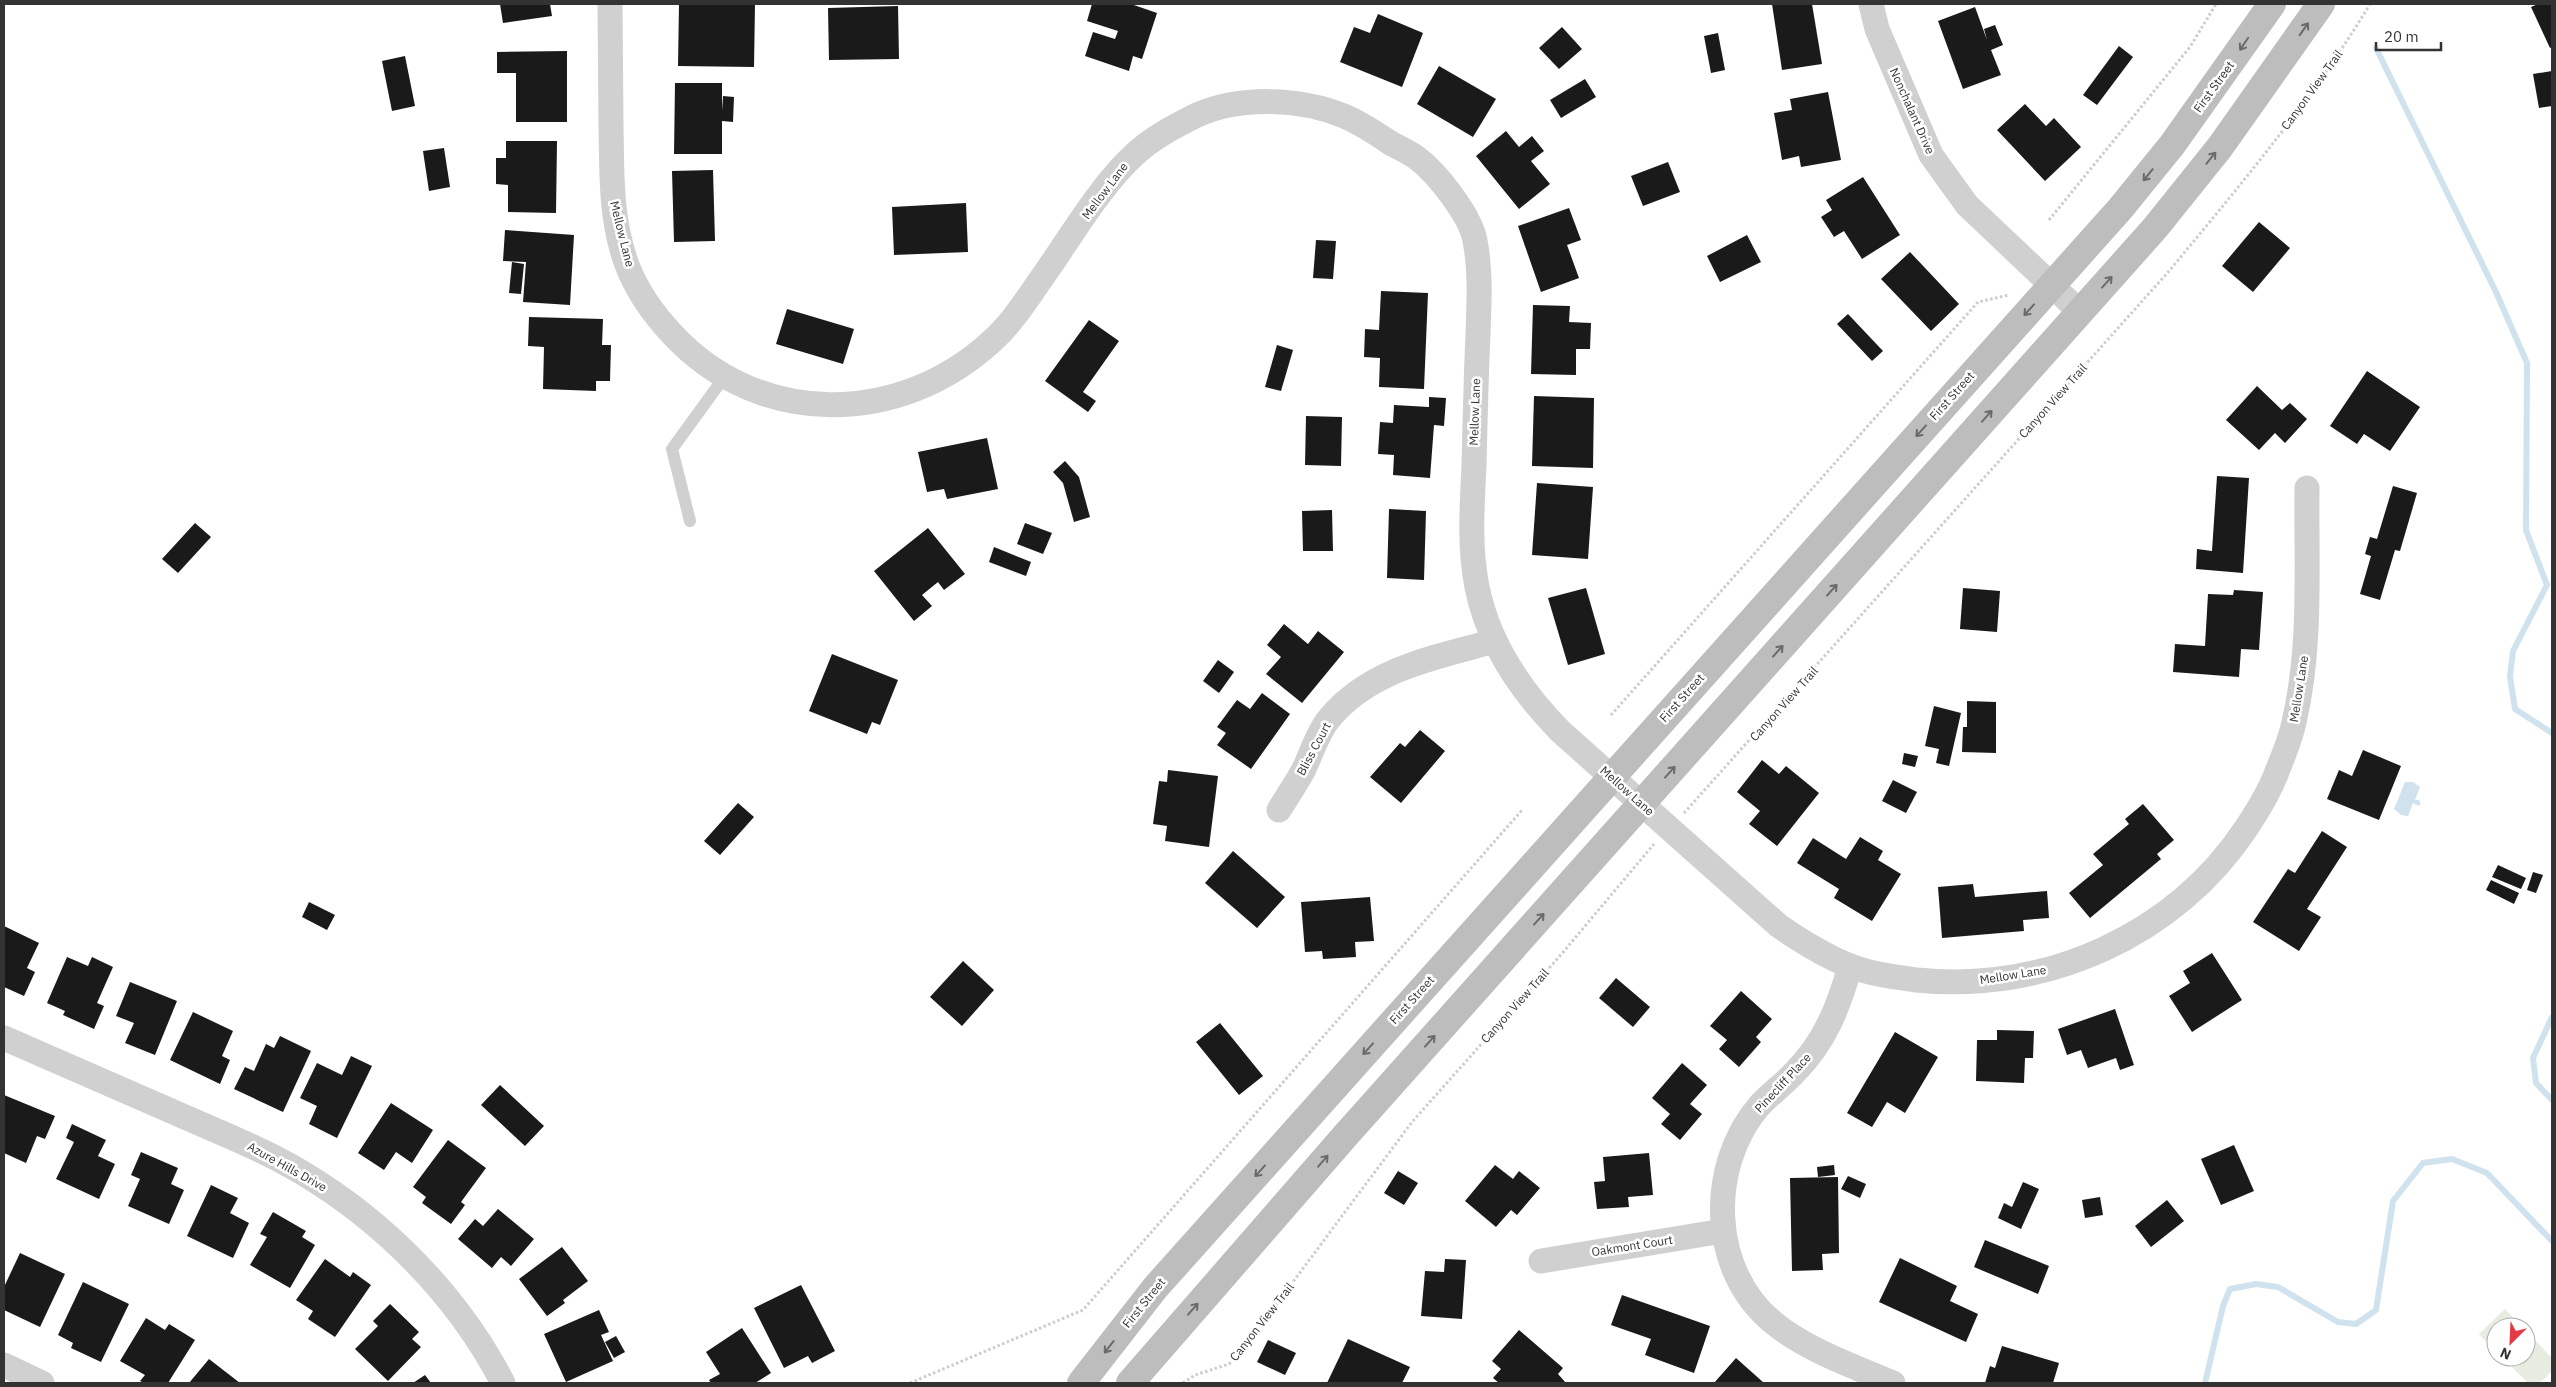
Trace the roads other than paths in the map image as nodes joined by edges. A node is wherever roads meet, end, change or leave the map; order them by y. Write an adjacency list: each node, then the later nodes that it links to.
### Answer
1 (610, 4): 7 (street, Mellow Lane)
2 (1871, 4): 5 (street, Nonchalant Drive)
3 (2272, 4): 5 (main road, First Street, one-way to 5)
4 (2321, 4): 6 (main road, one-way to 4)
5 (2052, 286): 6 (street, Nonchalant Drive); 11 (main road, First Street, one-way to 11)
6 (2080, 312): 12 (main road, one-way to 6)
7 (724, 376): 9 (lane); 10 (street, Mellow Lane)
8 (2307, 488): 14 (street, Mellow Lane)
9 (690, 521)
10 (1495, 641): 11 (street, Mellow Lane); 13 (street, Bliss Court)
11 (1611, 777): 12 (street, Mellow Lane); 21 (main road, First Street, one-way to 21)
12 (1642, 804): 14 (street, Mellow Lane); 22 (main road, one-way to 12)
13 (1279, 810)
14 (1850, 966): 16 (street, Pinecliff Place)
15 (4, 1038): 20 (street, Azure Hills Drive)
16 (1723, 1231): 17 (street, Oakmont Court); 23 (street, Pinecliff Place)
17 (1541, 1261)
18 (4, 1365): 19 (street)
19 (42, 1383)
20 (503, 1383)
21 (1080, 1383)
22 (1130, 1383)
23 (1893, 1383)

